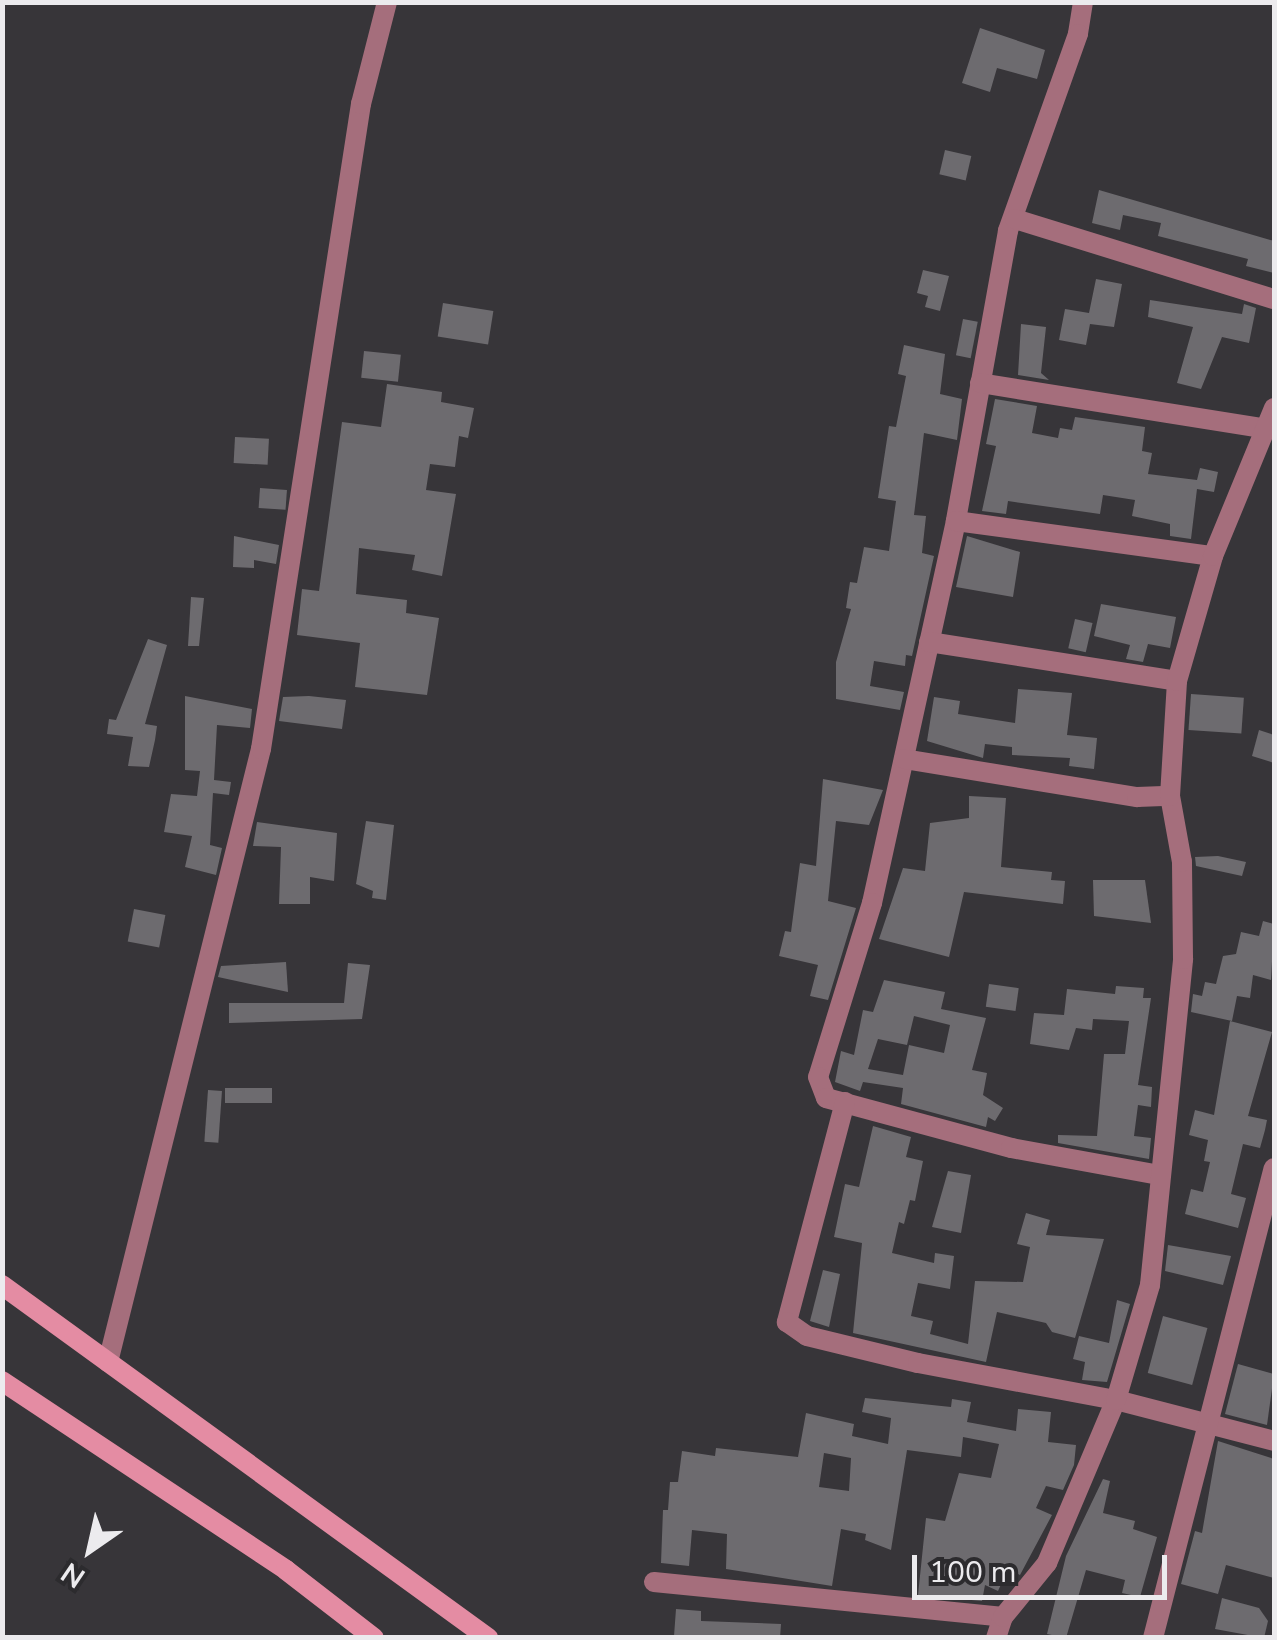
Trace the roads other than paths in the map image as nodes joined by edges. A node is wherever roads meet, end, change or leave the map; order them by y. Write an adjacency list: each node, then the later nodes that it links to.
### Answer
1 (388, 2): 18 (street)
2 (1082, 2): 3 (street)
3 (1015, 219): 4 (street); 5 (street)
4 (1274, 298)
5 (980, 383): 7 (street); 8 (street)
6 (1274, 408): 7 (street)
7 (1262, 428): 9 (street)
8 (956, 521): 9 (street); 10 (street)
9 (1213, 556): 11 (street)
10 (929, 642): 11 (street); 12 (street)
11 (1177, 682): 13 (street)
12 (904, 758): 13 (street); 14 (street)
13 (1170, 796): 16 (street)
14 (845, 1102): 16 (street); 20 (street)
15 (1274, 1168): 21 (street)
16 (1159, 1175): 20 (street)
17 (2, 1284): 18 (main road)
18 (108, 1362): 26 (main road)
19 (2, 1381): 25 (main road)
20 (1116, 1400): 21 (street); 24 (street)
21 (1208, 1423): 22 (street); 27 (street)
22 (1274, 1441)
23 (654, 1582): 24 (street)
24 (1000, 1627)
25 (374, 1638)
26 (488, 1638)
27 (1153, 1638)

